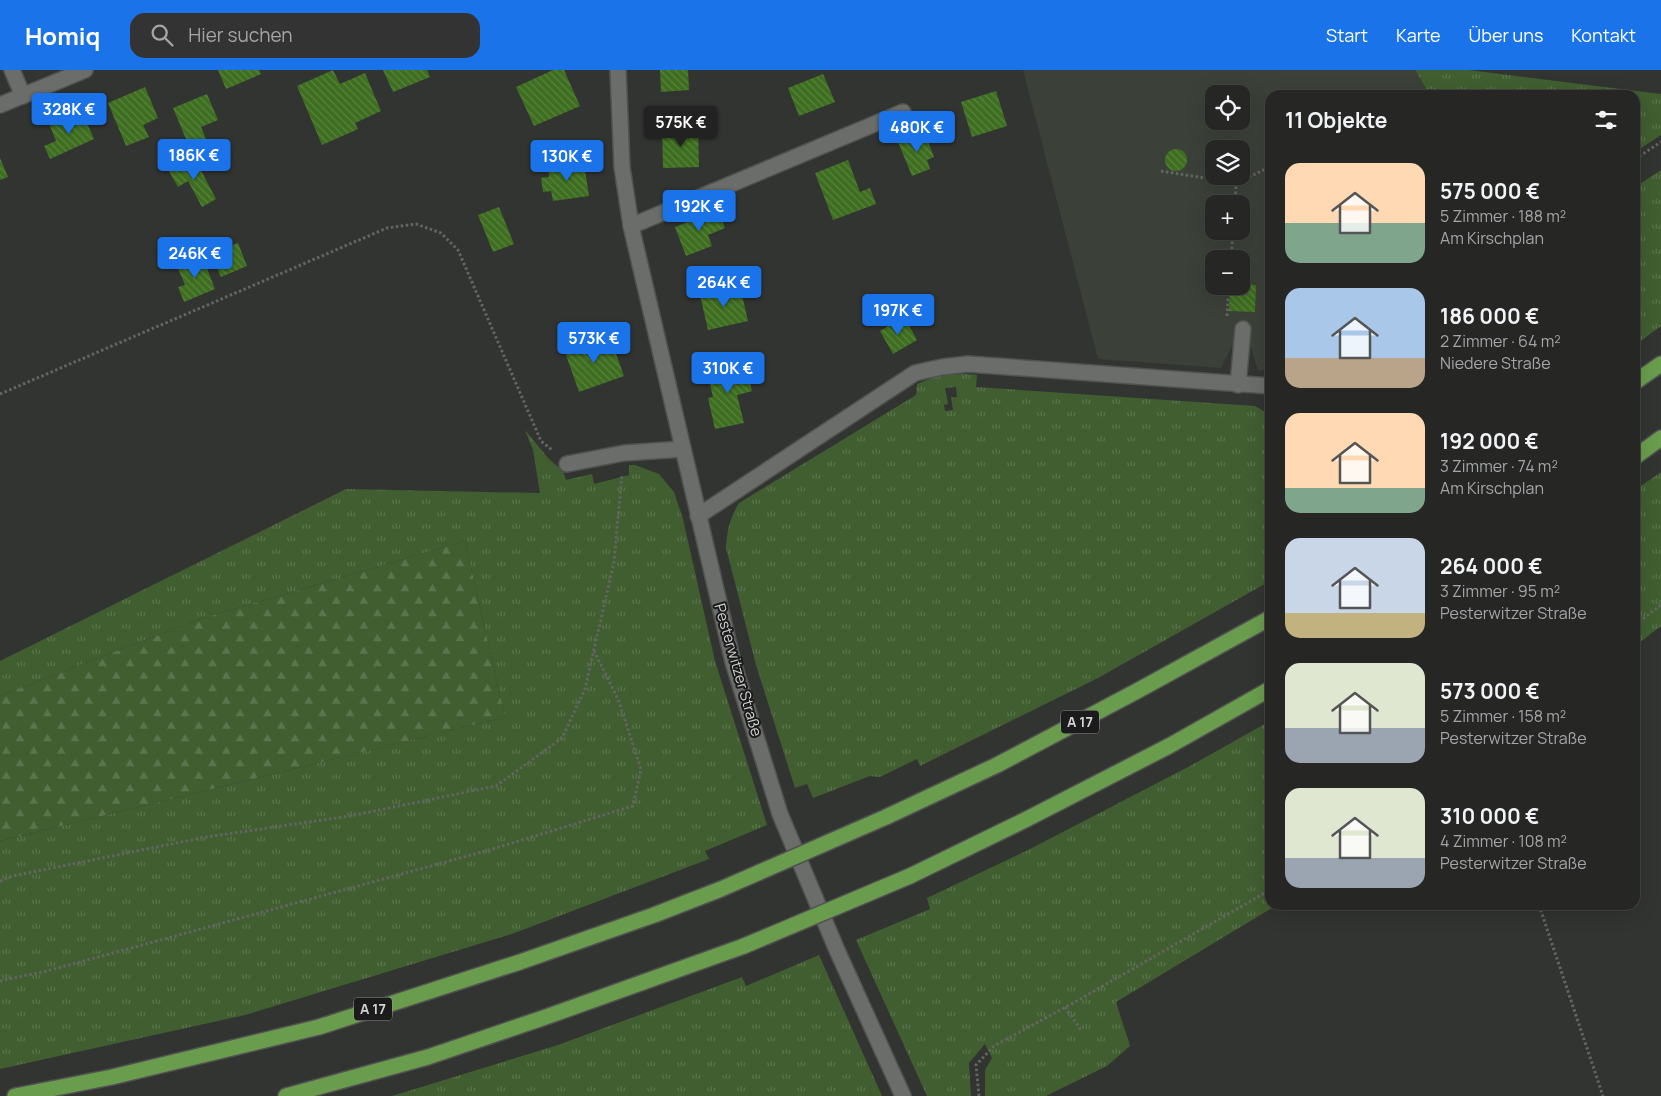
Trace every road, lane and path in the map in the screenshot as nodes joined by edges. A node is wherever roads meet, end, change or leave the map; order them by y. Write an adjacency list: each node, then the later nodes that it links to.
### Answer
1 (12, 70): 4 (street)
2 (85, 70): 4 (street)
3 (618, 70): 13 (street, Pesterwitzer Straße)
4 (23, 96): 5 (street)
5 (0, 105)
6 (903, 112): 13 (street)
7 (1661, 142): 8 (path)
8 (1640, 156)
9 (1265, 170): 11 (path)
10 (1161, 171): 12 (path)
11 (1250, 177)
12 (1205, 178)
13 (630, 226): 21 (street, Pesterwitzer Straße)
14 (1243, 328): 17 (street)
15 (1661, 364): 16 (highway)
16 (1640, 379)
17 (1238, 385): 18 (street); 25 (street)
18 (1265, 386)
19 (0, 394): 24 (path)
20 (1661, 438): 23 (highway)
21 (683, 449): 22 (street); 25 (street, Pesterwitzer Straße)
22 (624, 453): 24 (street); 29 (path)
23 (1640, 453)
24 (567, 464)
25 (698, 516): 39 (street, Pesterwitzer Straße)
26 (1661, 605): 28 (path)
27 (1265, 621): 37 (highway, A 17, bridge)
28 (1640, 621)
29 (594, 650): 31 (path); 34 (path)
30 (1265, 691): 38 (highway, bridge)
31 (0, 881)
32 (1265, 893): 35 (path)
33 (1541, 910): 41 (path)
34 (0, 982)
35 (1065, 1007): 36 (path); 40 (path)
36 (1081, 1030)
37 (15, 1096)
38 (286, 1096)
39 (903, 1096)
40 (979, 1096)
41 (1602, 1096)

